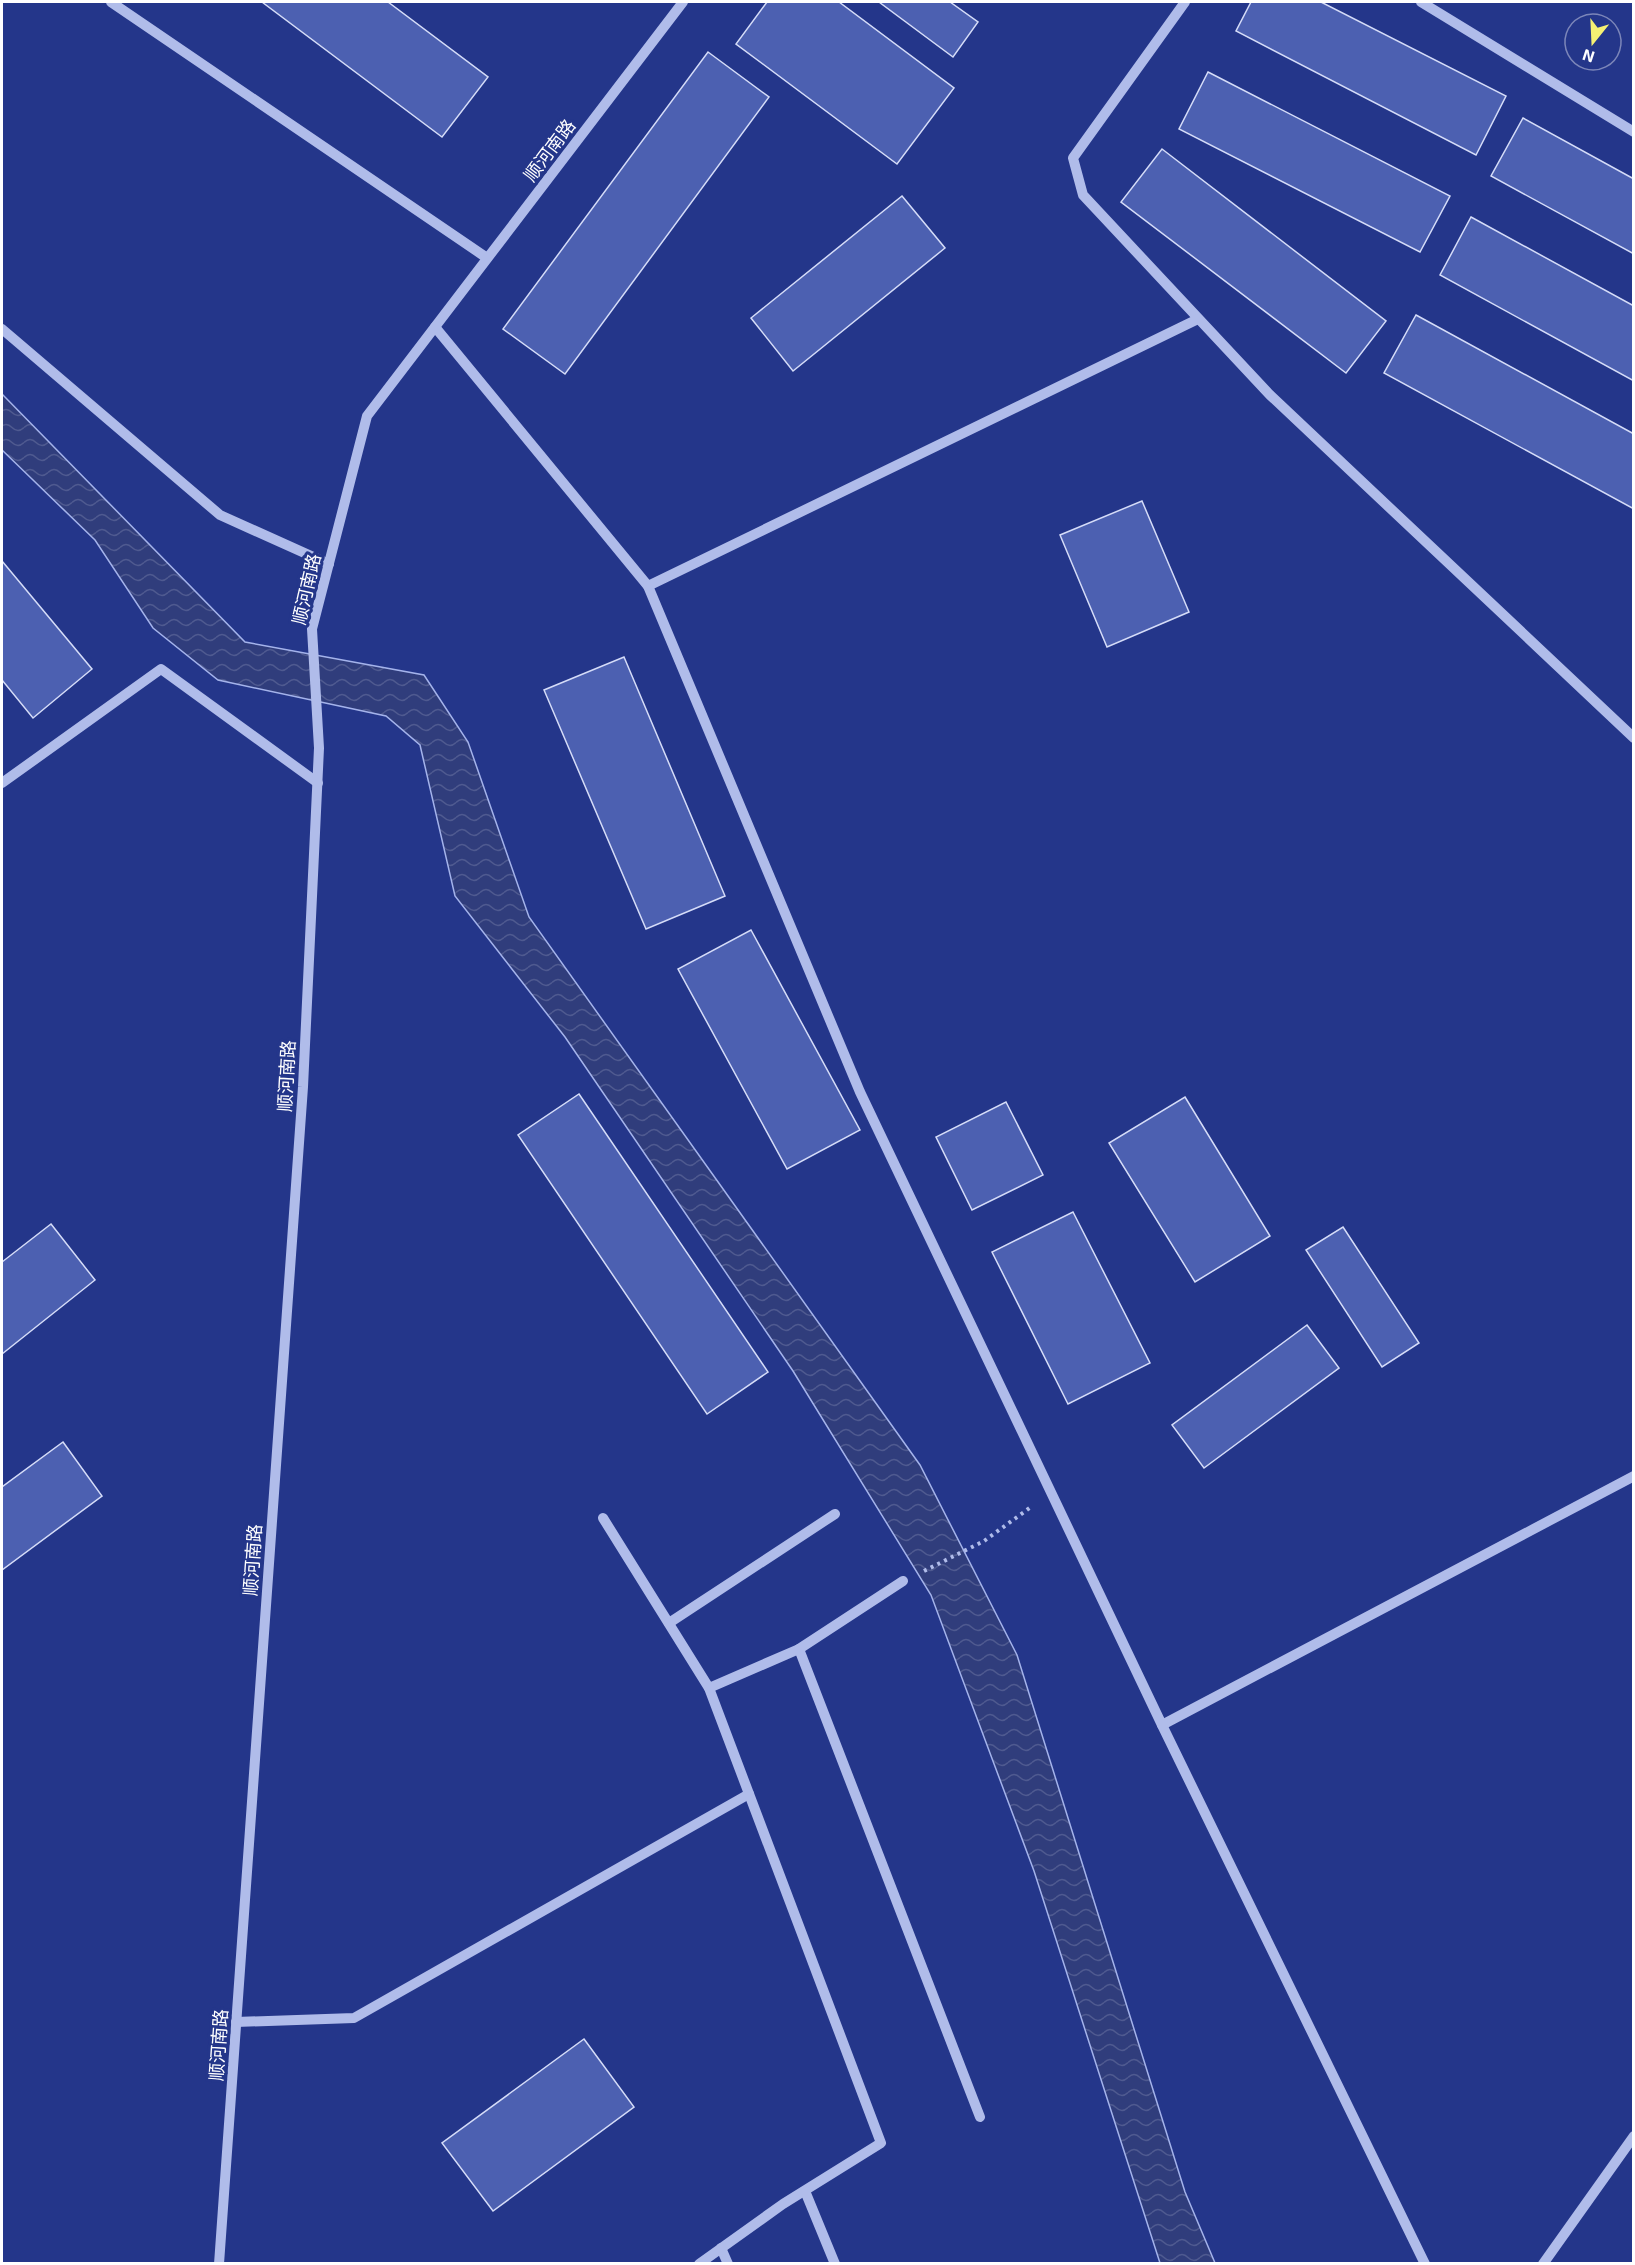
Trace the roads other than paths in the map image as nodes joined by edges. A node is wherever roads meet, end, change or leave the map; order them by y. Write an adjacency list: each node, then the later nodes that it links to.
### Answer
1 (111, 2): 6 (street)
2 (683, 2): 6 (street, 顺河南路)
3 (1185, 2): 7 (street)
4 (1421, 2): 5 (street)
5 (1634, 132)
6 (487, 258): 8 (street, 顺河南路)
7 (1198, 318): 11 (street); 12 (street)
8 (435, 327): 10 (street, 顺河南路); 11 (street)
9 (2, 329): 10 (street)
10 (329, 564): 14 (street, 顺河南路)
11 (648, 586): 22 (street)
12 (1634, 738)
13 (2, 783): 14 (street)
14 (318, 783): 24 (street, 顺河南路)
15 (1634, 1476): 22 (street)
16 (835, 1514): 19 (street)
17 (603, 1518): 19 (street)
18 (903, 1581): 20 (street)
19 (669, 1623): 21 (street)
20 (799, 1649): 21 (street); 25 (street)
21 (709, 1688): 23 (street)
22 (1161, 1725): 33 (street)
23 (749, 1794): 24 (street); 27 (street)
24 (236, 2022): 29 (street, 顺河南路)
25 (980, 2117)
26 (1634, 2136): 34 (street)
27 (805, 2191): 28 (street); 32 (street)
28 (721, 2248): 30 (street); 31 (street)
29 (219, 2264)
30 (699, 2264)
31 (728, 2264)
32 (835, 2264)
33 (1425, 2264)
34 (1544, 2264)

